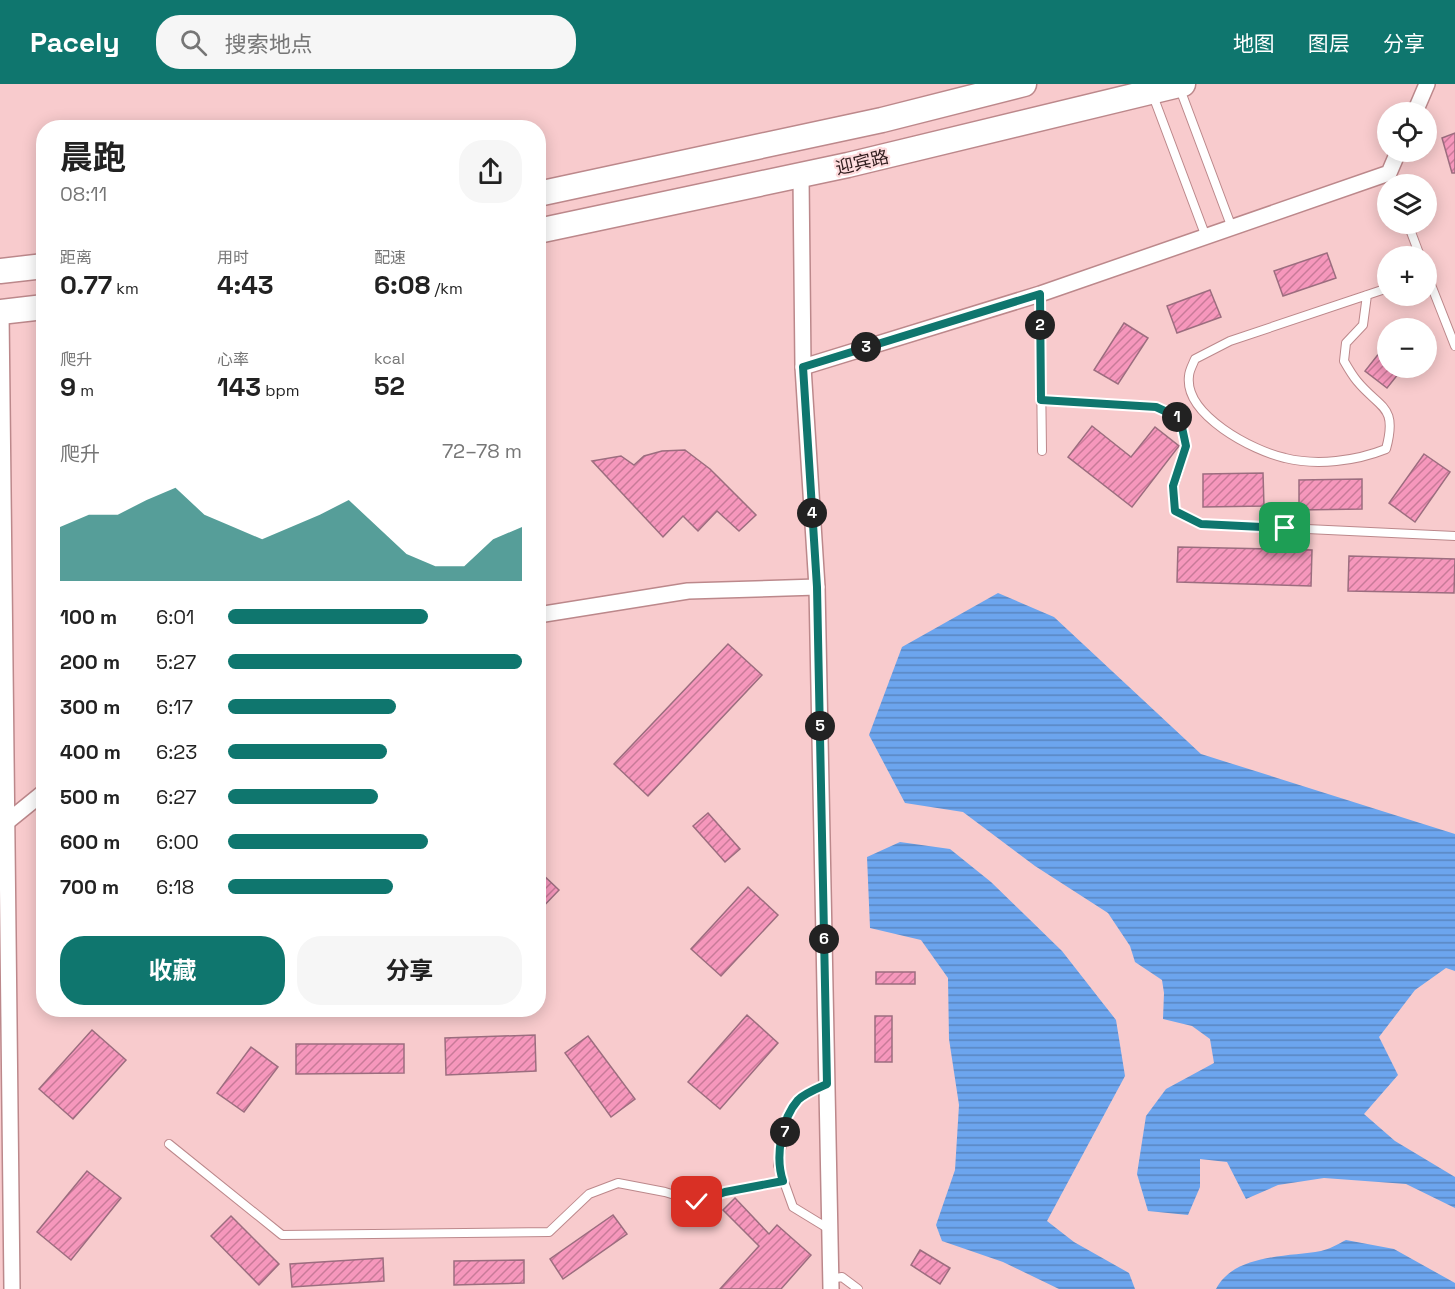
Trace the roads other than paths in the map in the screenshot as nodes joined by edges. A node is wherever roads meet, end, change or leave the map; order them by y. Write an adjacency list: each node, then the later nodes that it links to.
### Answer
1 (1024, 84): 8 (highway, 迎宾路)
2 (1427, 84): 5 (street)
3 (1181, 85): 4 (highway, 迎宾路); 9 (lane)
4 (1151, 92): 6 (highway, 迎宾路); 11 (lane)
5 (1419, 102)
6 (801, 176): 10 (highway, 迎宾路); 21 (street)
7 (1377, 183): 9 (street)
8 (546, 192)
9 (1232, 228): 11 (street)
10 (546, 229)
11 (1206, 237): 15 (street)
12 (36, 267): 13 (highway)
13 (0, 271)
14 (1377, 292): 16 (lane)
15 (1040, 294): 21 (street); 22 (lane)
16 (1367, 295): 16 (lane)
17 (1437, 300): 20 (lane)
18 (36, 308): 19 (highway)
19 (1, 312): 28 (street)
20 (1455, 346)
21 (803, 367): 25 (street)
22 (1041, 400): 23 (lane); 24 (lane)
23 (1042, 451)
24 (1455, 536)
25 (817, 587): 26 (street); 30 (street)
26 (546, 614)
27 (36, 798): 28 (street)
28 (7, 822): 29 (street)
29 (4, 945): 35 (street)
30 (827, 1084): 32 (lane); 33 (street)
31 (169, 1144): 32 (lane)
32 (783, 1181): 33 (lane)
33 (830, 1229): 34 (street)
34 (830, 1284): 36 (lane)
35 (12, 1289)
36 (858, 1289)

